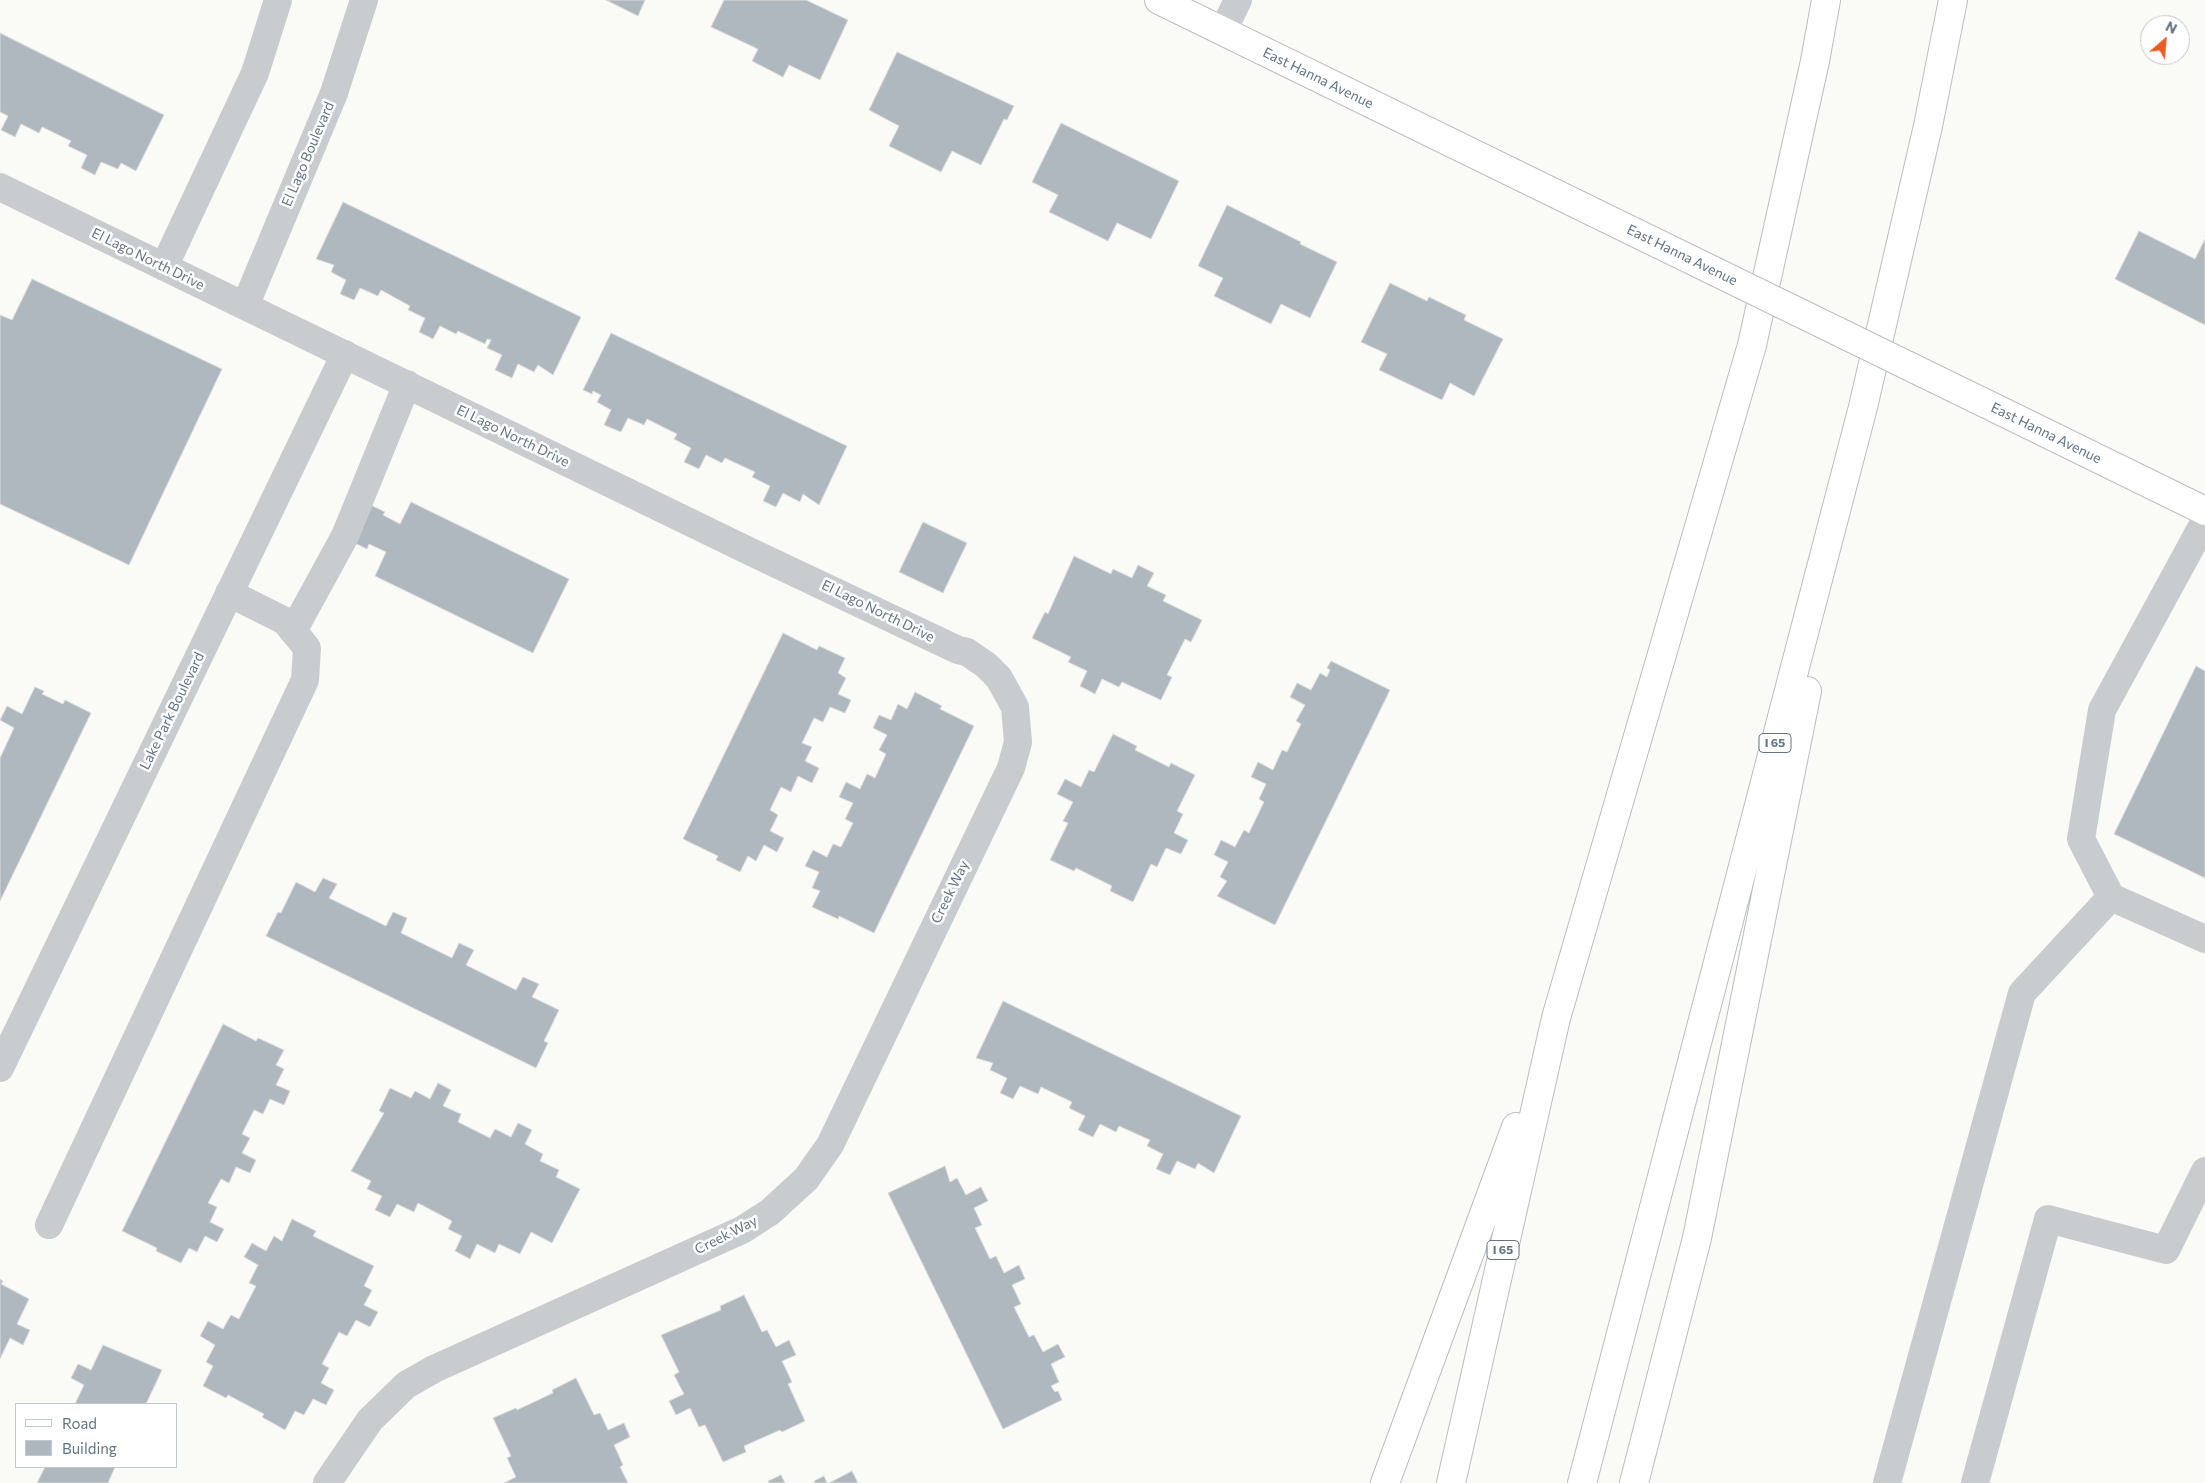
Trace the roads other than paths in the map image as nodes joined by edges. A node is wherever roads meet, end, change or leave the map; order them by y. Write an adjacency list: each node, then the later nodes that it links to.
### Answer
1 (278, 0): 9 (street)
2 (364, 0): 10 (street, El Lago Boulevard)
3 (1159, 0): 7 (main road, East Hanna Avenue)
4 (1238, 0): 7 (street)
5 (1826, 0): 21 (main road, I 65)
6 (1952, 0): 13 (main road, I 65)
7 (1222, 31): 14 (main road, East Hanna Avenue, bridge)
8 (0, 187): 9 (street, El Lago North Drive)
9 (164, 267): 10 (street, El Lago North Drive)
10 (245, 306): 11 (street, El Lago North Drive)
11 (345, 354): 12 (street, El Lago North Drive); 16 (street, Lake Park Boulevard)
12 (406, 384): 17 (street); 18 (street, El Lago North Drive)
13 (1863, 408): 28 (main road, I 65); 29 (main road)
14 (2205, 510)
15 (2205, 521): 19 (street)
16 (229, 593): 17 (street); 22 (street, Lake Park Boulevard)
17 (293, 631): 24 (street)
18 (1012, 698): 25 (street, Creek Way)
19 (2111, 897): 20 (street); 30 (street)
20 (2205, 939)
21 (1556, 1018): 26 (main road); 27 (main road, I 65)
22 (0, 1068)
23 (2205, 1171): 31 (street)
24 (49, 1225)
25 (327, 1483)
26 (1386, 1483)
27 (1451, 1483)
28 (1582, 1483)
29 (1634, 1483)
30 (1887, 1483)
31 (1975, 1483)

